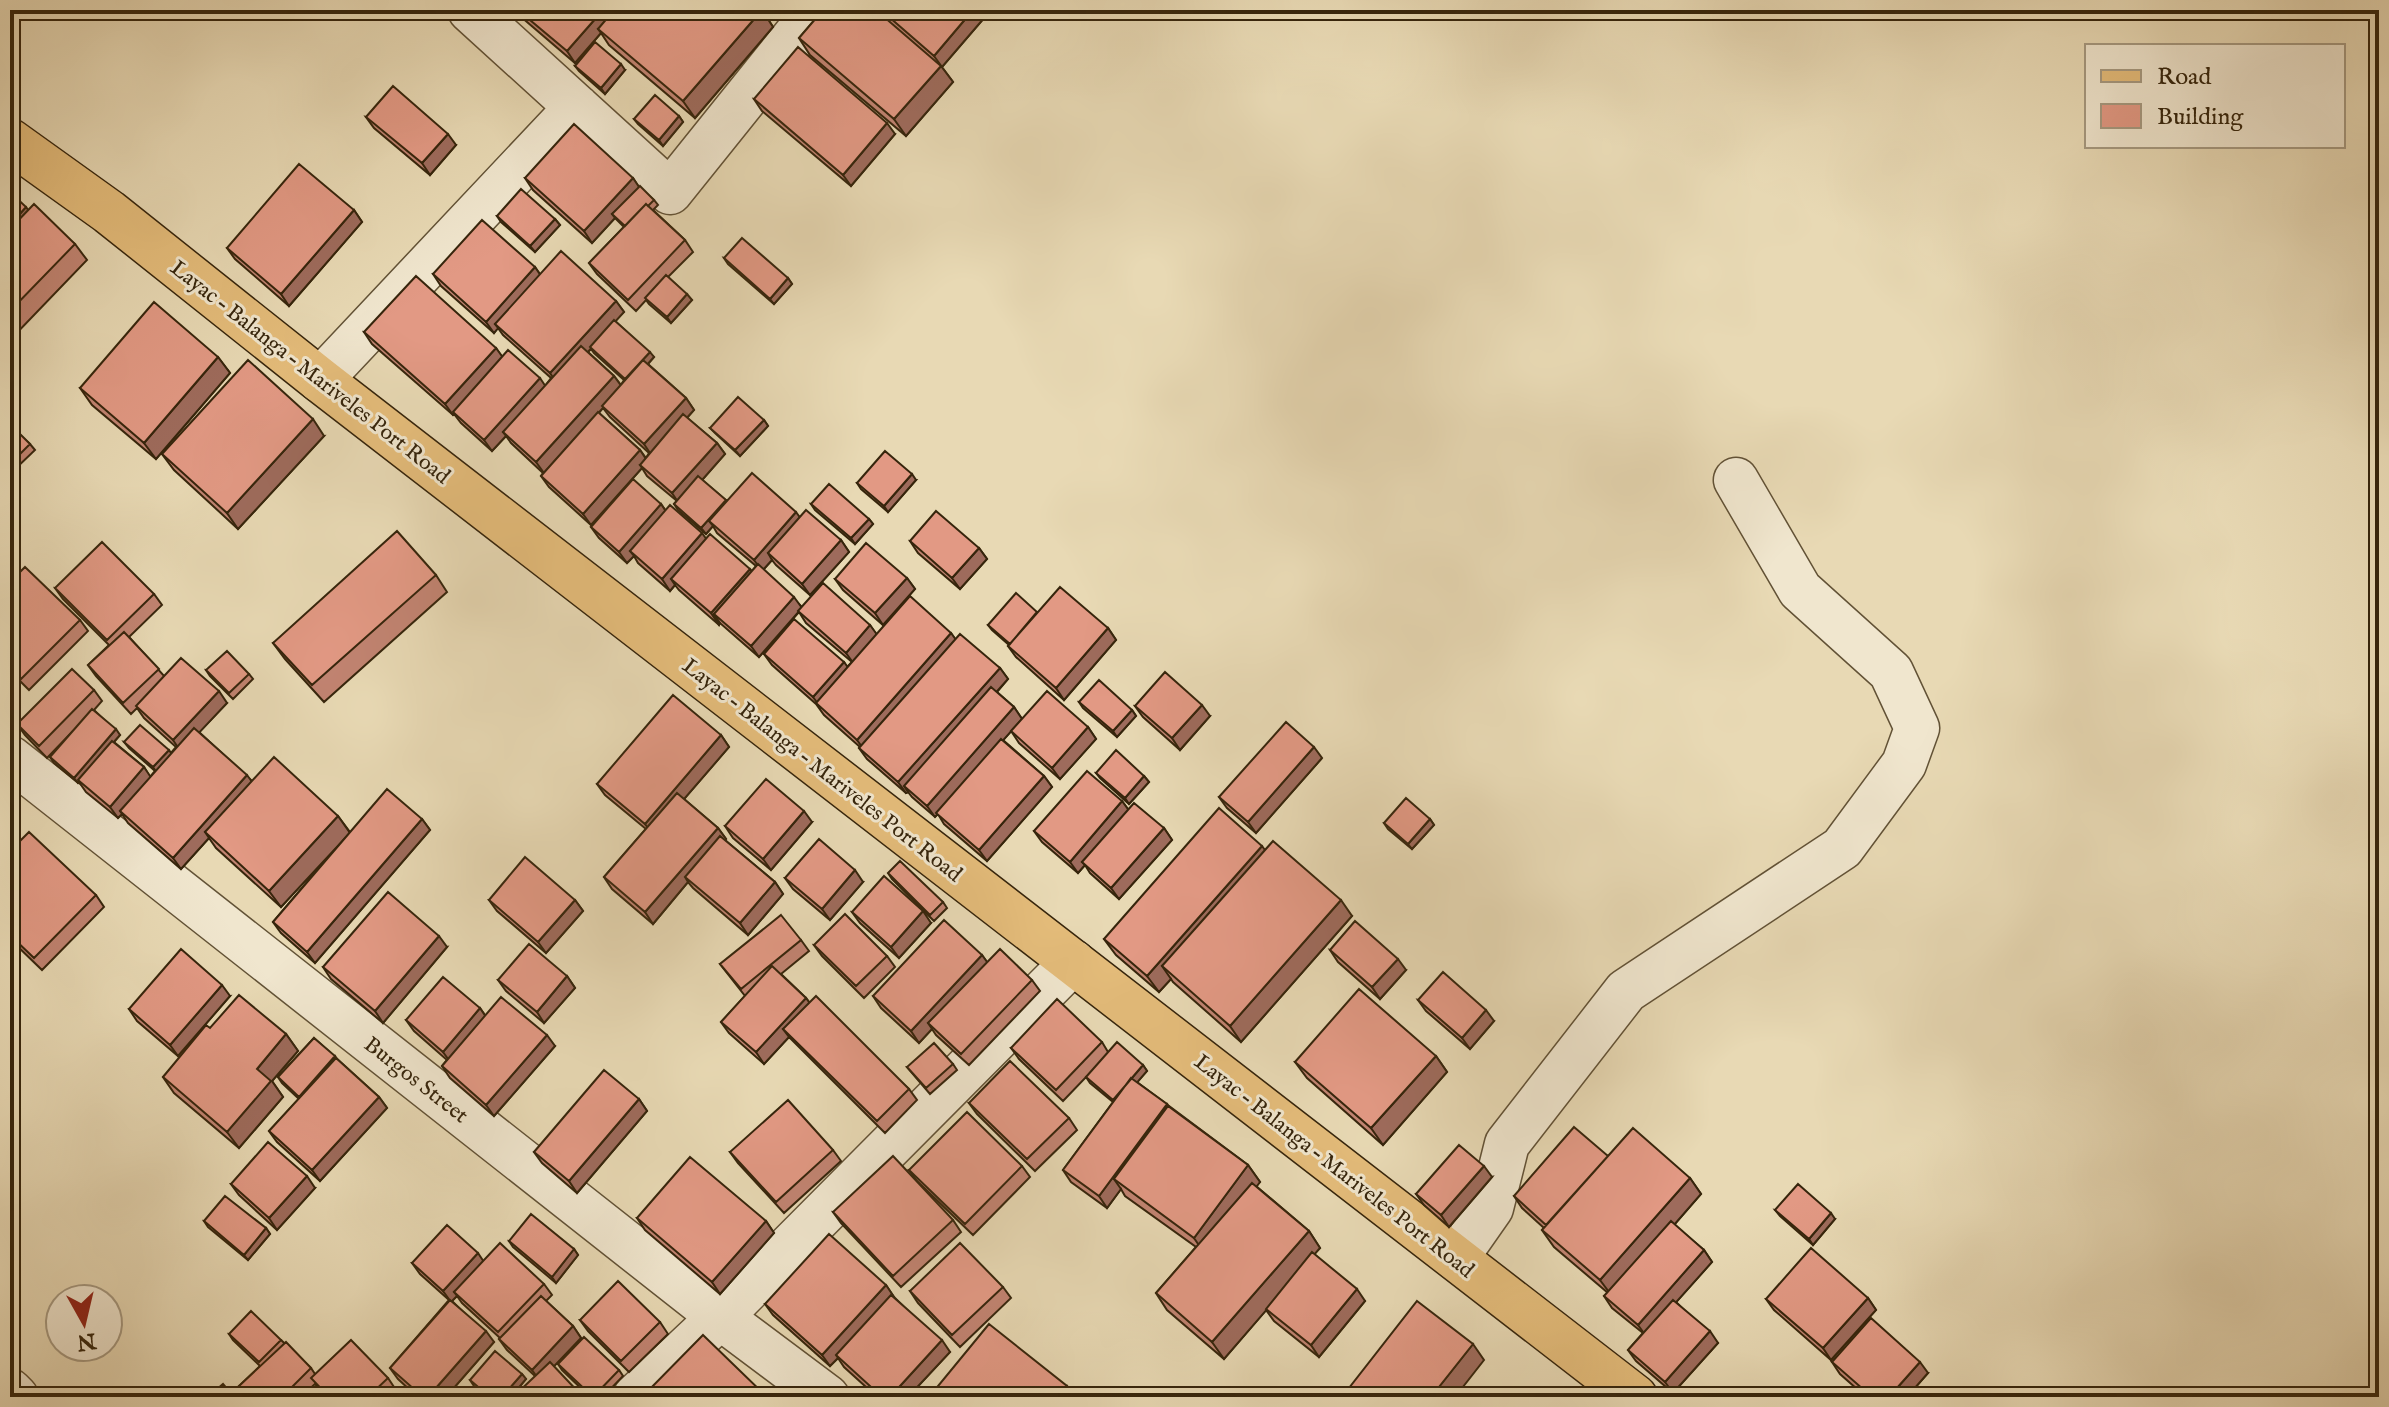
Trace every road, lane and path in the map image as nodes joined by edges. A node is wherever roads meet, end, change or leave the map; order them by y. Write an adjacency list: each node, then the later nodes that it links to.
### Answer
1 (470, 10): 3 (street)
2 (816, 10): 3 (street)
3 (577, 107): 5 (street)
4 (10, 141): 5 (main road, Layac – Balanga – Mariveles Port Road)
5 (320, 380): 8 (main road, Layac – Balanga – Mariveles Port Road)
6 (1736, 480): 9 (street)
7 (10, 758): 10 (street, Burgos Street)
8 (1073, 962): 9 (main road, Layac – Balanga – Mariveles Port Road); 10 (street)
9 (1456, 1258): 15 (main road, Layac – Balanga – Mariveles Port Road)
10 (720, 1317): 13 (street); 14 (street, Burgos Street)
11 (10, 1391): 12 (street)
12 (16, 1397)
13 (635, 1397)
14 (827, 1397)
15 (1635, 1397)

